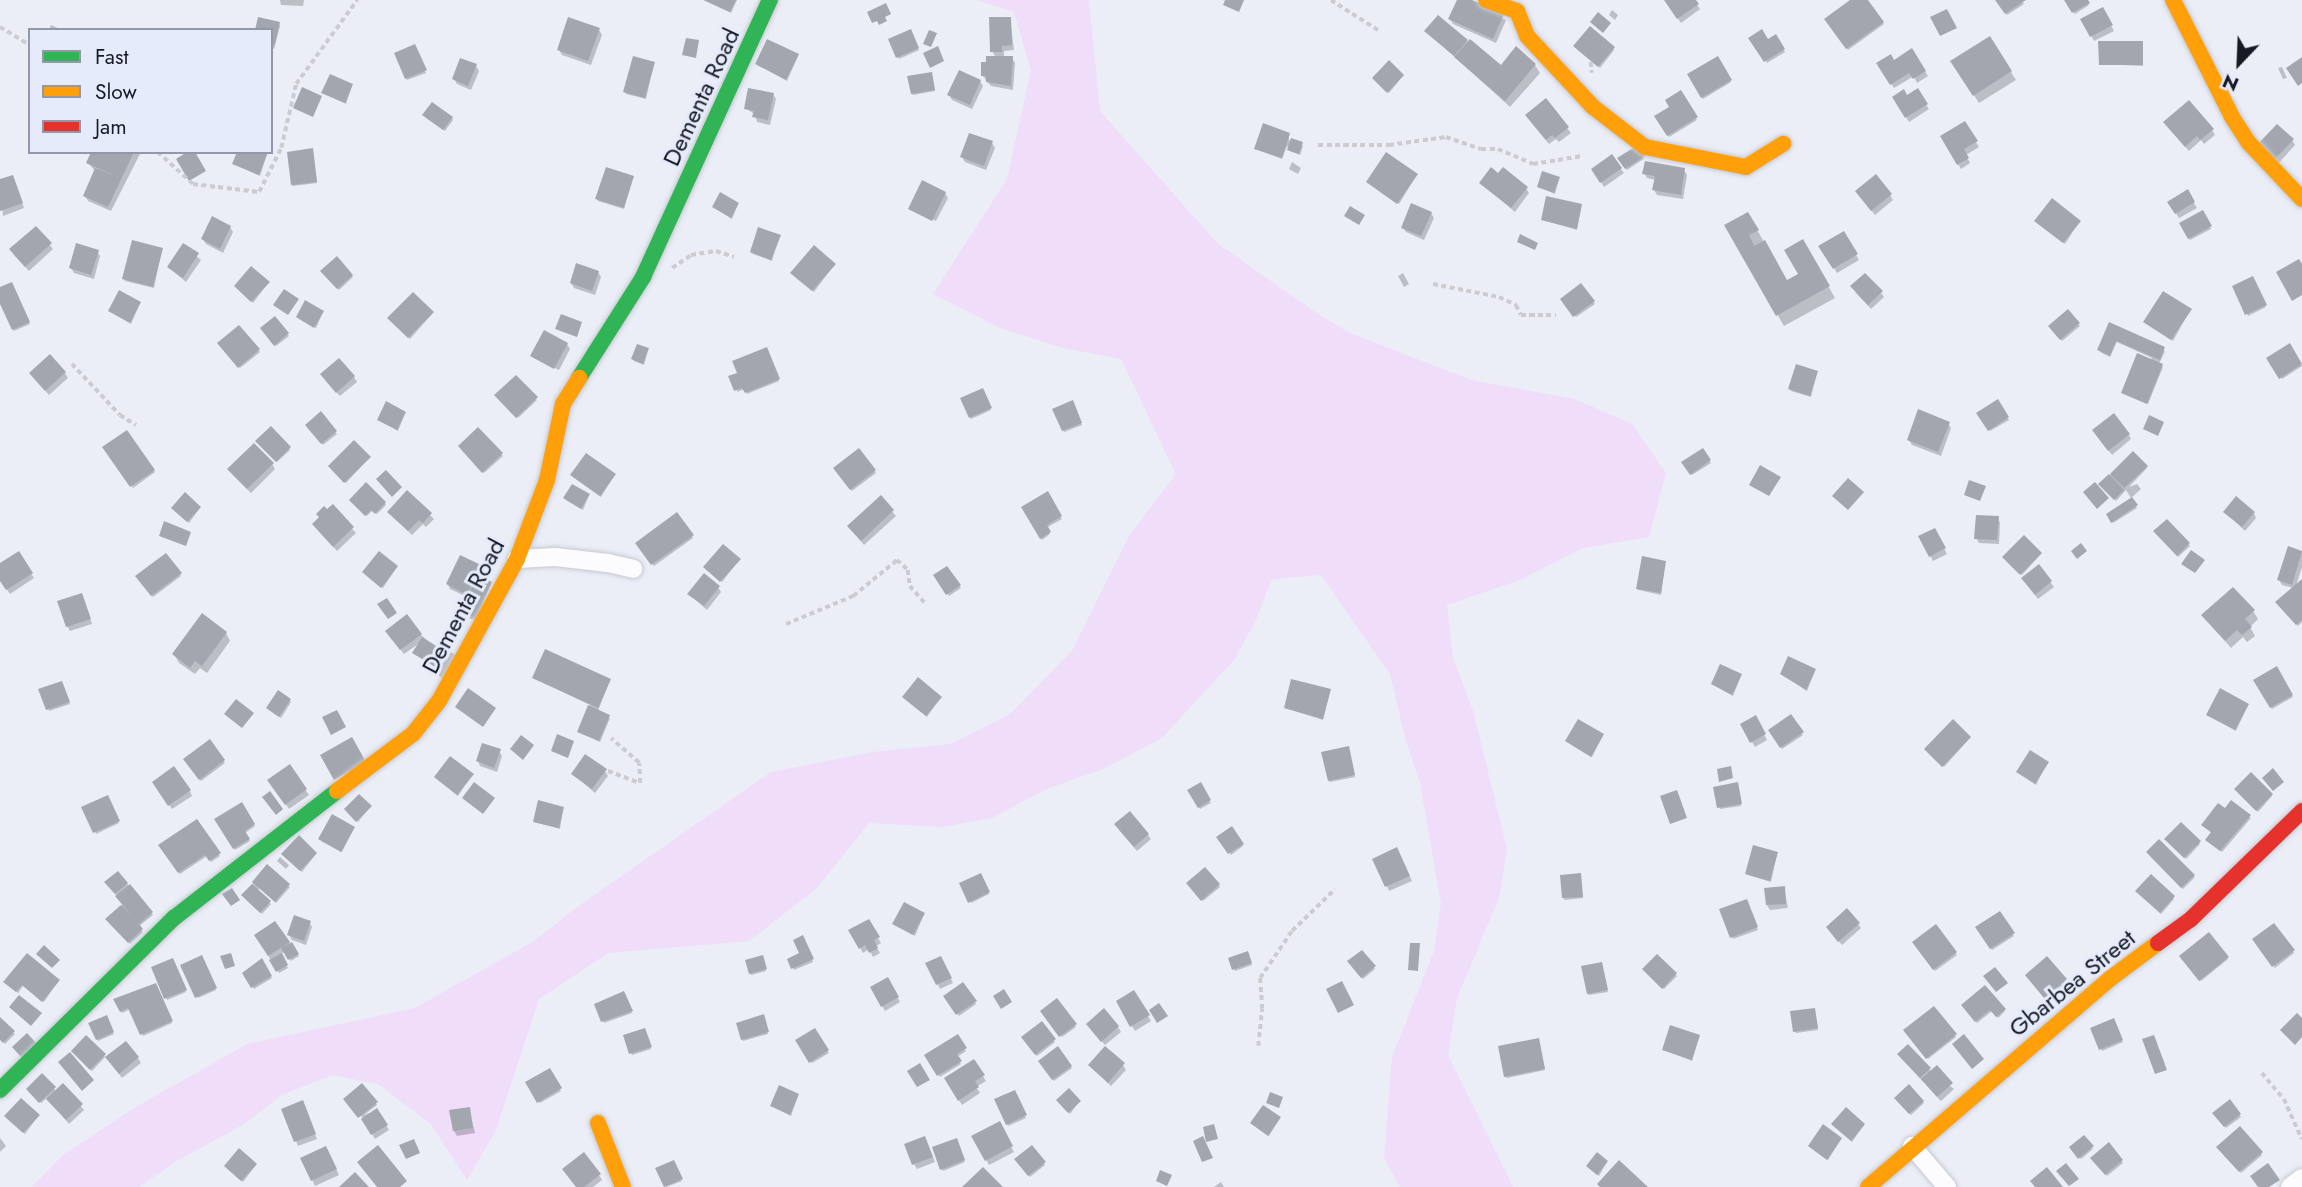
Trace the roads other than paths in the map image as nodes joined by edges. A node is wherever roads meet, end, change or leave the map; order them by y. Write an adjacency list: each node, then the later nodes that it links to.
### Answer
1 (770, 0): 6 (street, Dementa Road)
2 (1486, 0): 4 (street)
3 (2173, 0): 5 (street)
4 (1783, 144)
5 (2302, 199)
6 (517, 559): 7 (street); 9 (street, Dementa Road)
7 (633, 569)
8 (2302, 811): 11 (street, Gbarbea Street)
9 (0, 1090)
10 (598, 1123): 13 (street)
11 (1912, 1146): 14 (street, Gbarbea Street); 15 (street)
12 (2302, 1178): 16 (street)
13 (622, 1187)
14 (1868, 1187)
15 (1947, 1187)
16 (2290, 1187)

